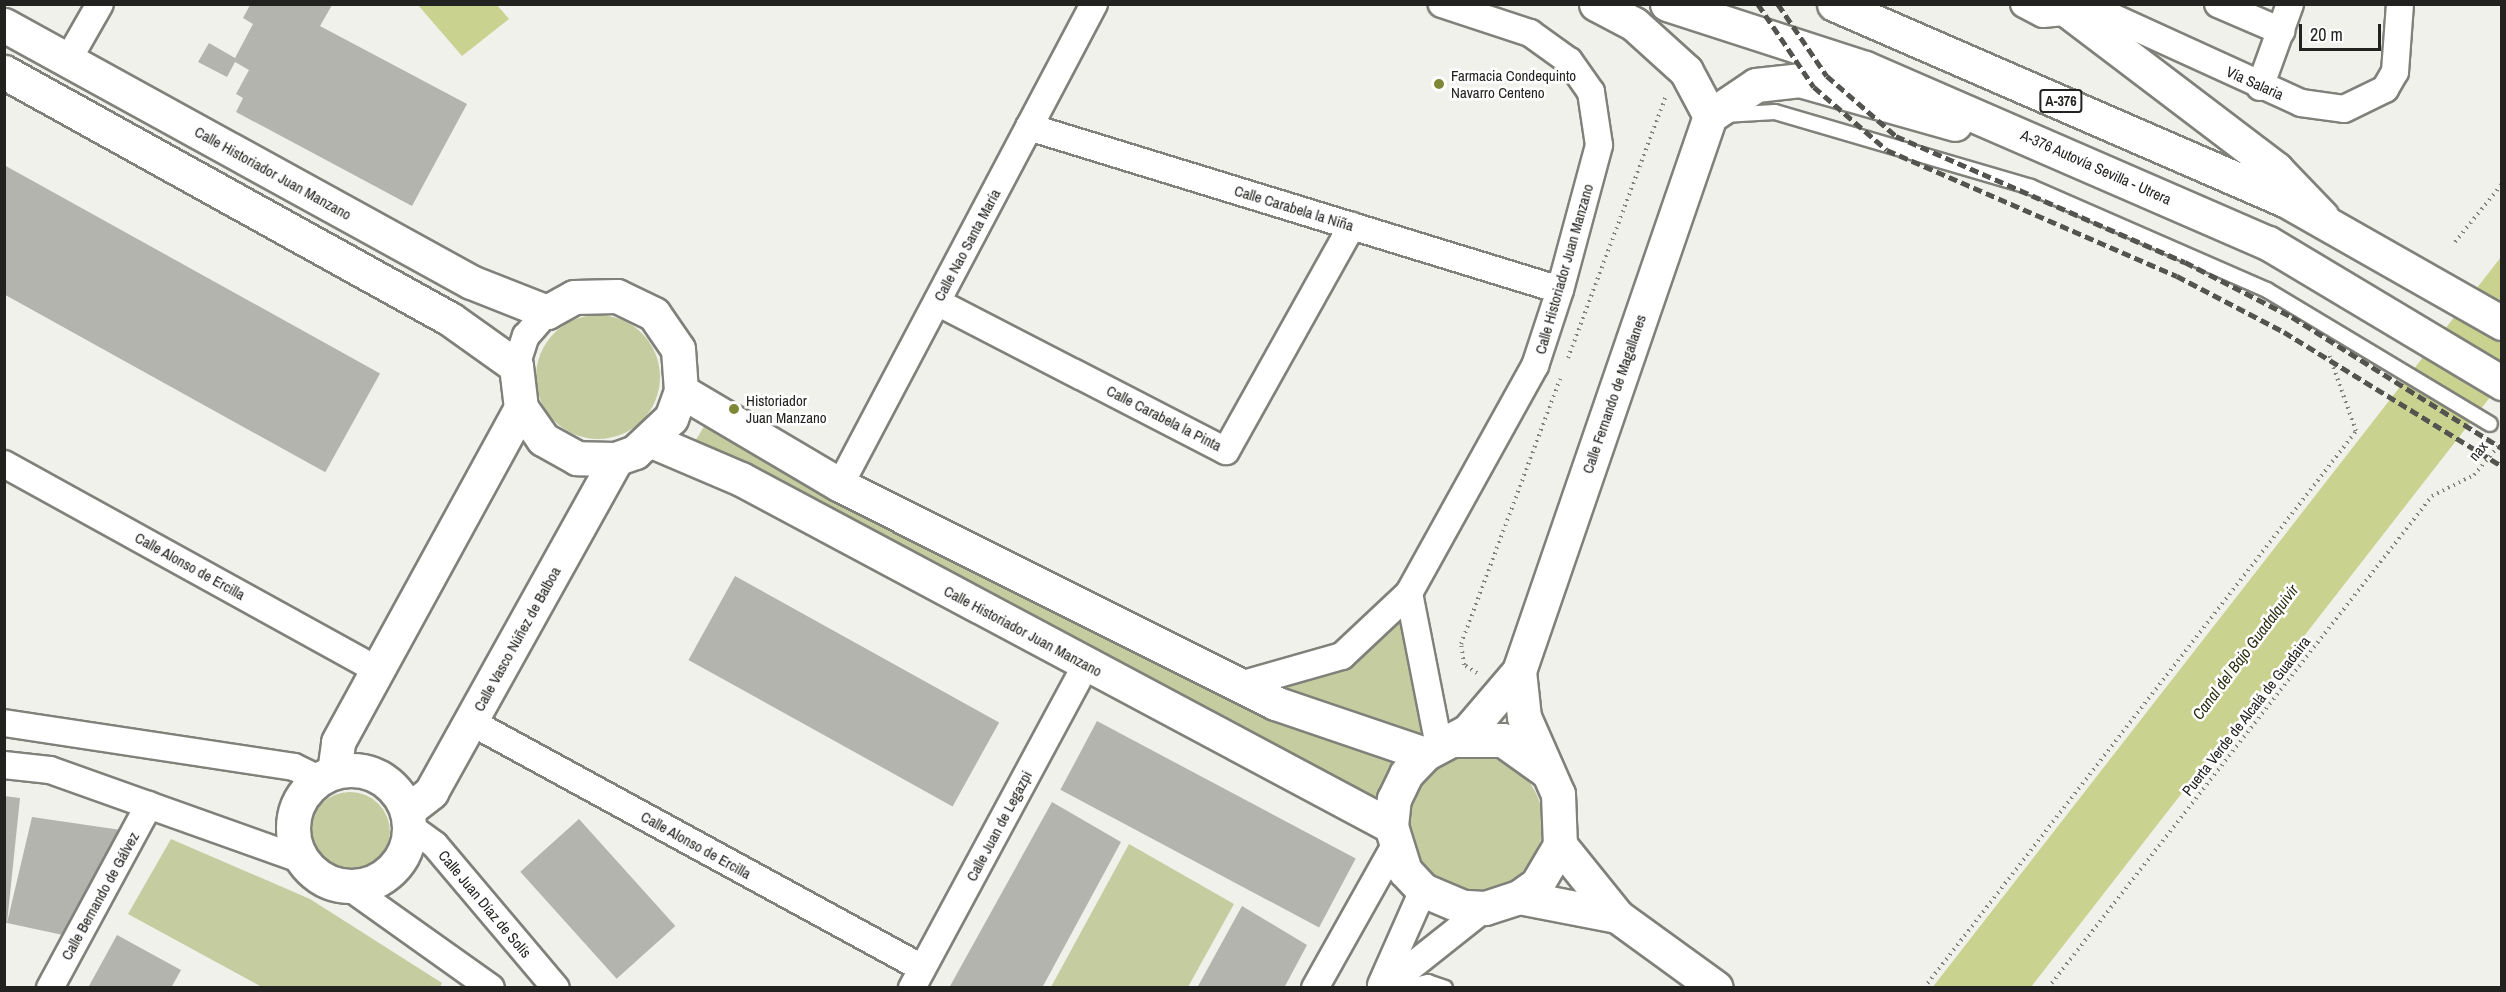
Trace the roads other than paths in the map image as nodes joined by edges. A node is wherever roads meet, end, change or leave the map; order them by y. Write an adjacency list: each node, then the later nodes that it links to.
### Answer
1 (100, 4): 13 (street)
2 (1094, 4): 17 (street, Calle Nao Santa María)
3 (1442, 4): 21 (street, Calle Historiador Juan Manzano)
4 (1596, 4): 16 (street)
5 (1667, 4): 18 (street, A-376 Autovía Sevilla - Utrera)
6 (1834, 4): 19 (street, A-376)
7 (2218, 4): 12 (street)
8 (2290, 4): 12 (street)
9 (2400, 4): 15 (street, Vía Salaria)
10 (2049, 9): 15 (street, Vía Salaria); 19 (street)
11 (4, 25): 13 (street, Calle Historiador Juan Manzano)
12 (2281, 31): 15 (street)
13 (68, 60): 23 (street, Calle Historiador Juan Manzano)
14 (4, 72): 25 (street)
15 (2260, 87)
16 (1710, 116): 18 (street); 29 (lane); 37 (street, Calle Fernando de Magallanes)
17 (1029, 127): 20 (street, Calle Carabela la Niña); 22 (street, Calle Nao Santa María)
18 (2079, 160): 26 (street, A-376 Autovía Sevilla - Utrera)
19 (2325, 220): 24 (street, A-376)
20 (1352, 226): 21 (street, Calle Carabela la Niña); 22 (street, Calle Carabela la Pinta)
21 (1560, 290): 34 (street, Calle Historiador Juan Manzano)
22 (937, 302): 33 (street, Calle Nao Santa María)
23 (547, 312): 25 (street); 27 (street)
24 (2502, 323)
25 (516, 366): 28 (street)
26 (2502, 383)
27 (681, 391): 30 (street); 33 (street)
28 (521, 408): 31 (street); 36 (street)
29 (2490, 424)
30 (652, 441): 31 (street); 35 (street, Calle Historiador Juan Manzano)
31 (616, 459): 39 (street, Calle Vasco Núñez de Balboa)
32 (4, 464): 36 (street, Calle Alonso de Ercilla)
33 (840, 485): 38 (street)
34 (1409, 593): 38 (street, Calle Historiador Juan Manzano); 41 (street)
35 (1086, 665): 47 (street, Calle Historiador Juan Manzano); 55 (street, Calle Juan de Legazpi)
36 (376, 669): 44 (street)
37 (1519, 671): 41 (street); 43 (street)
38 (1240, 686): 41 (street)
39 (471, 722): 46 (street, Calle Vasco Núñez de Balboa); 55 (street, Calle Alonso de Ercilla)
40 (4, 723): 44 (street)
41 (1438, 747): 43 (street); 47 (street)
42 (4, 765): 45 (street)
43 (1546, 771): 48 (street)
44 (326, 775): 46 (street); 49 (street)
45 (149, 805): 49 (street); 57 (street, Calle Bernando de Gálvez)
46 (408, 819): 50 (street); 58 (street, Calle Juan Díaz de Solís)
47 (1392, 836): 51 (street); 59 (street)
48 (1560, 845): 52 (street); 54 (street)
49 (300, 859): 50 (street)
50 (349, 887): 56 (street)
51 (1423, 890): 53 (street); 60 (street)
52 (1519, 897): 53 (street); 54 (street)
53 (1485, 908): 60 (street)
54 (1617, 916): 63 (street)
55 (917, 978)
56 (481, 985)
57 (50, 987)
58 (556, 987)
59 (1315, 987)
60 (1382, 987)
61 (1402, 987): 62 (lane)
62 (1445, 987)
63 (1716, 987)

